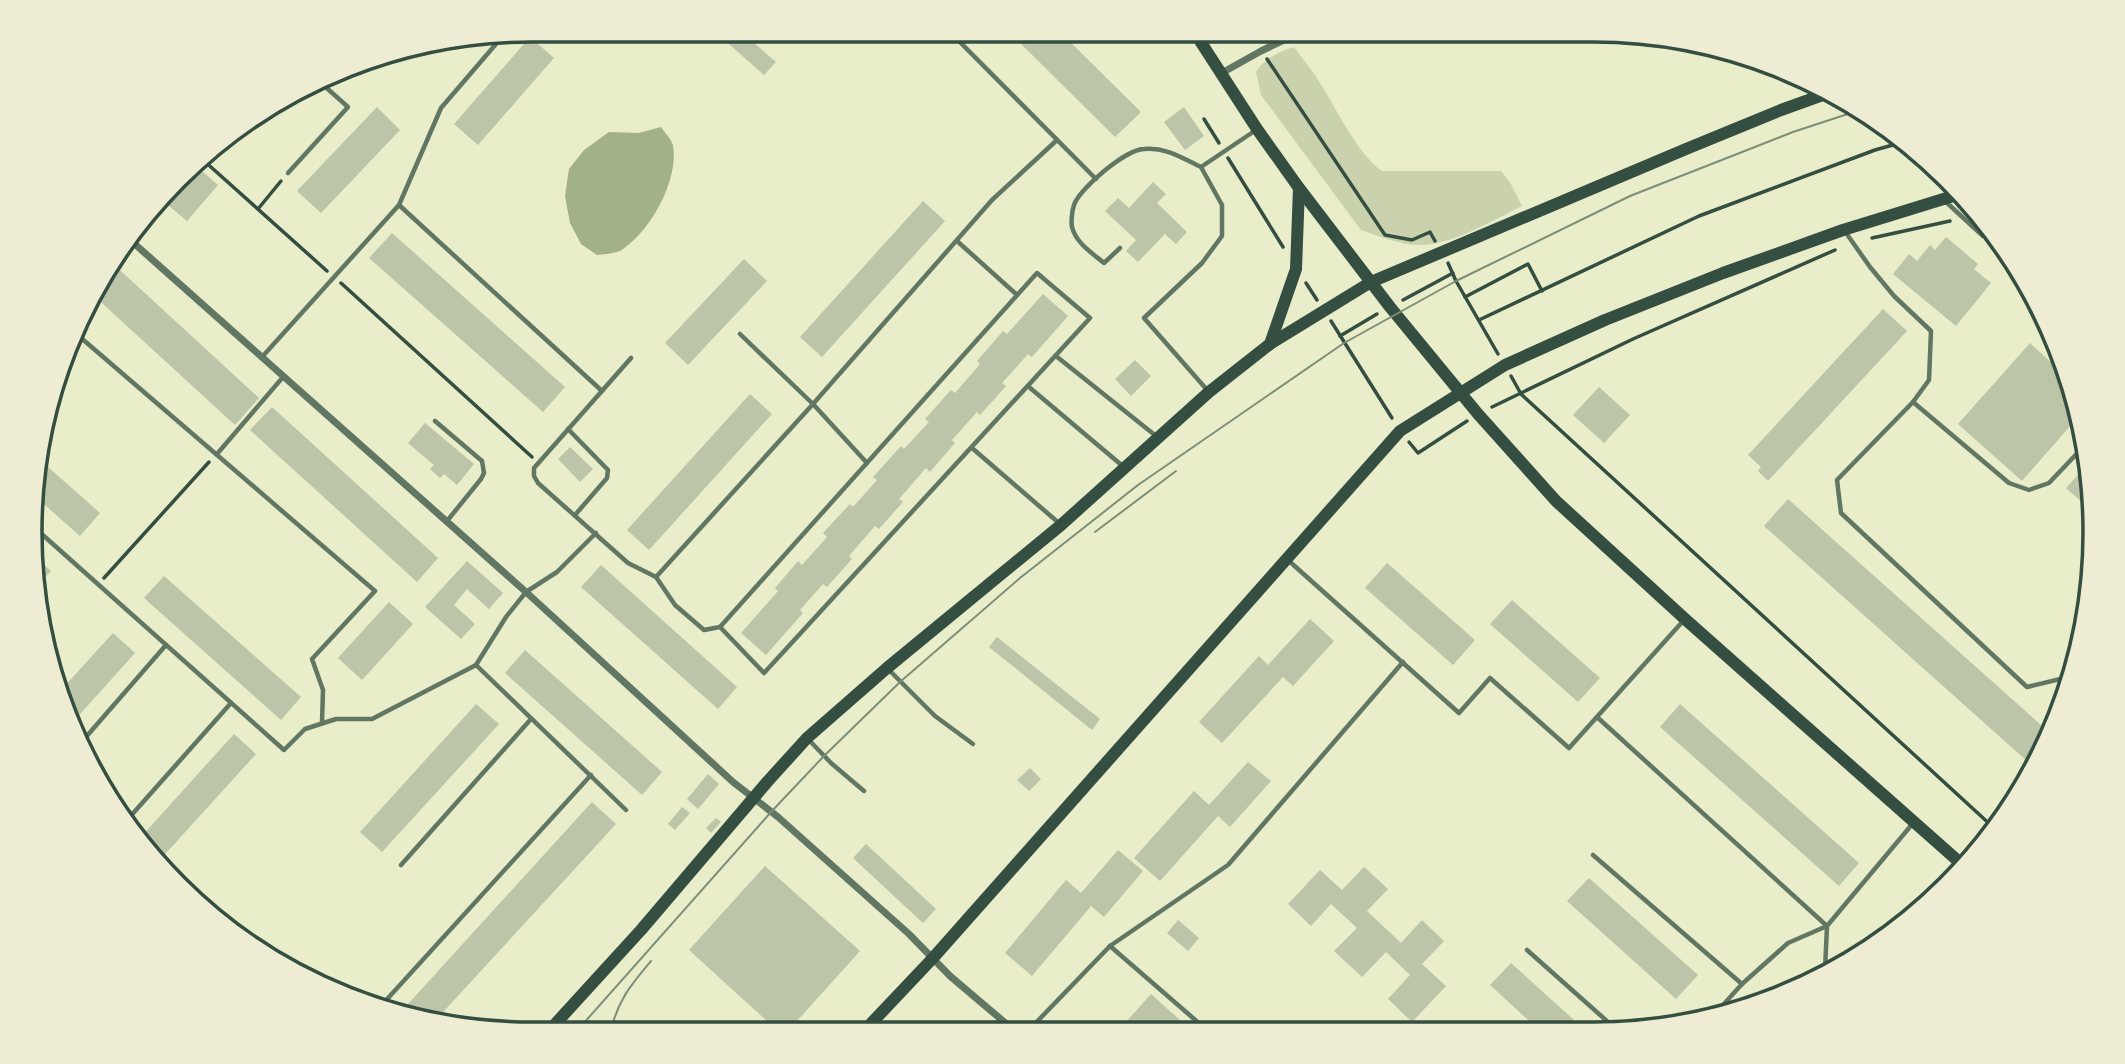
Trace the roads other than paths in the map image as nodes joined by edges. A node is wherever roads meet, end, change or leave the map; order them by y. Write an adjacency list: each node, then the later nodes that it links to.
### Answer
1 (960, 42): 9 (lane)
2 (1200, 42): 5 (main road)
3 (1280, 42): 5 (street)
4 (497, 43): 16 (lane)
5 (1220, 75): 8 (main road)
6 (326, 88): 11 (lane)
7 (1818, 97): 22 (main road)
8 (1257, 129): 10 (lane); 13 (main road)
9 (1057, 140): 12 (lane); 19 (lane)
10 (1200, 167): 12 (lane); 33 (lane)
11 (288, 173)
12 (1096, 179): 21 (lane)
13 (1299, 188): 22 (main road); 26 (main road)
14 (1949, 197): 15 (main road)
15 (1943, 199): 17 (main road); 18 (lane)
16 (399, 205): 28 (lane); 32 (lane)
17 (1843, 230): 34 (main road); 35 (lane)
18 (1983, 236)
19 (957, 241): 23 (lane); 36 (lane)
20 (136, 245): 28 (street)
21 (1120, 248)
22 (1371, 282): 26 (main road); 34 (main road)
23 (1016, 295): 27 (lane); 43 (lane)
24 (740, 334): 36 (lane)
25 (82, 338): 41 (lane)
26 (1270, 344): 33 (main road)
27 (1056, 356): 31 (lane); 39 (lane)
28 (261, 358): 30 (street)
29 (631, 358): 32 (lane)
30 (283, 377): 41 (lane); 46 (street)
31 (1029, 387): 40 (lane); 44 (lane)
32 (602, 391): 38 (lane)
33 (1209, 393): 39 (main road)
34 (1462, 394): 50 (main road); 53 (main road)
35 (1913, 402): 42 (lane); 59 (lane)
36 (813, 404): 43 (lane); 51 (lane)
37 (435, 421): 46 (lane)
38 (568, 429): 45 (lane); 45 (lane)
39 (1159, 438): 44 (main road)
40 (972, 448): 47 (lane); 54 (lane)
41 (217, 454): 63 (lane)
42 (2075, 456)
43 (867, 463): 54 (lane)
44 (1125, 468): 47 (main road)
45 (575, 515): 48 (lane)
46 (447, 522): 52 (street)
47 (1061, 525): 58 (main road)
48 (596, 533): 51 (lane); 52 (lane)
49 (42, 534): 55 (lane)
50 (1286, 558): 56 (lane); 79 (main road)
51 (656, 577): 54 (lane)
52 (526, 593): 57 (lane); 69 (street)
53 (1685, 619): 61 (lane); 72 (main road)
54 (720, 628)
55 (166, 645): 60 (lane); 64 (lane)
56 (1403, 662): 61 (lane); 77 (lane)
57 (476, 665): 62 (lane); 63 (lane)
58 (887, 668): 65 (main road); 66 (lane)
59 (2060, 679)
60 (231, 703): 63 (lane); 71 (lane)
61 (1597, 717): 76 (lane)
62 (531, 719): 67 (lane); 75 (lane)
63 (322, 723)
64 (87, 736)
65 (807, 738): 68 (lane); 69 (main road)
66 (972, 744)
67 (590, 775): 70 (lane); 82 (lane)
68 (864, 791)
69 (753, 799): 79 (street); 84 (main road)
70 (626, 810)
71 (133, 815)
72 (1914, 822): 74 (main road); 76 (lane)
73 (1593, 855): 81 (lane)
74 (1957, 860)
75 (401, 865)
76 (1827, 926): 80 (lane); 81 (lane)
77 (1110, 946): 87 (lane); 88 (lane)
78 (1527, 950): 89 (lane)
79 (933, 958): 85 (main road); 86 (street)
80 (1825, 963)
81 (1742, 984): 83 (lane)
82 (387, 1000)
83 (1724, 1004)
84 (557, 1022)
85 (872, 1022)
86 (1005, 1022)
87 (1037, 1022)
88 (1198, 1022)
89 (1607, 1022)

